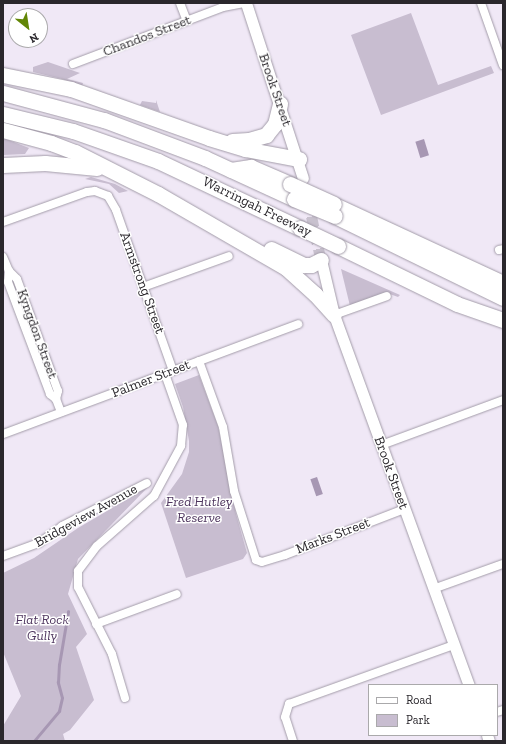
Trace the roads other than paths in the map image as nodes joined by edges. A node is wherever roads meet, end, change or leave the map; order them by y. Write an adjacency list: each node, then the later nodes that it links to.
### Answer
1 (180, 3): 4 (street)
2 (245, 3): 4 (street, Chandos Street); 9 (main road, Brook Street)
3 (481, 3): 6 (street)
4 (187, 21): 5 (street, Chandos Street)
5 (73, 64)
6 (503, 65)
7 (3, 75): 12 (highway)
8 (3, 93): 15 (highway, Warringah Freeway)
9 (280, 104): 12 (highway); 13 (main road, Brook Street)
10 (3, 114): 28 (highway, Warringah Freeway, bridge)
11 (3, 130): 16 (highway)
12 (221, 142): 13 (highway)
13 (299, 159): 17 (main road, Brook Street)
14 (3, 165): 16 (highway)
15 (231, 170): 17 (highway); 18 (highway, Warringah Freeway, bridge)
16 (127, 178): 20 (highway)
17 (297, 181): 18 (highway, bridge)
18 (335, 210): 24 (highway); 27 (highway, Warringah Freeway)
19 (3, 222): 25 (street, Armstrong Street)
20 (223, 230): 23 (highway); 29 (highway)
21 (3, 256): 37 (street, Kyngdon Street)
22 (229, 256): 25 (street)
23 (321, 260): 29 (main road, Brook Street)
24 (503, 283)
25 (143, 287): 34 (street, Armstrong Street)
26 (387, 296): 29 (street)
27 (503, 298)
28 (457, 304): 30 (highway, Warringah Freeway); 32 (highway)
29 (334, 315): 39 (main road, Brook Street)
30 (503, 320)
31 (298, 324): 33 (street, Palmer Street)
32 (503, 332)
33 (199, 361): 34 (street, Palmer Street); 41 (street, Marks Street)
34 (173, 371): 35 (street, Palmer Street)
35 (165, 374): 37 (street, Palmer Street); 46 (street)
36 (503, 400): 39 (street)
37 (61, 412): 38 (street, Palmer Street)
38 (3, 434)
39 (381, 445): 41 (main road, Brook Street)
40 (147, 482): 42 (street, Bridgeview Avenue)
41 (404, 509): 44 (main road, Brook Street)
42 (3, 556)
43 (503, 564): 44 (street)
44 (433, 589): 47 (main road, Brook Street)
45 (177, 594): 46 (street)
46 (96, 624): 49 (street)
47 (454, 645): 48 (main road, Brook Street); 50 (street)
48 (469, 684)
49 (125, 698)
50 (293, 741)

